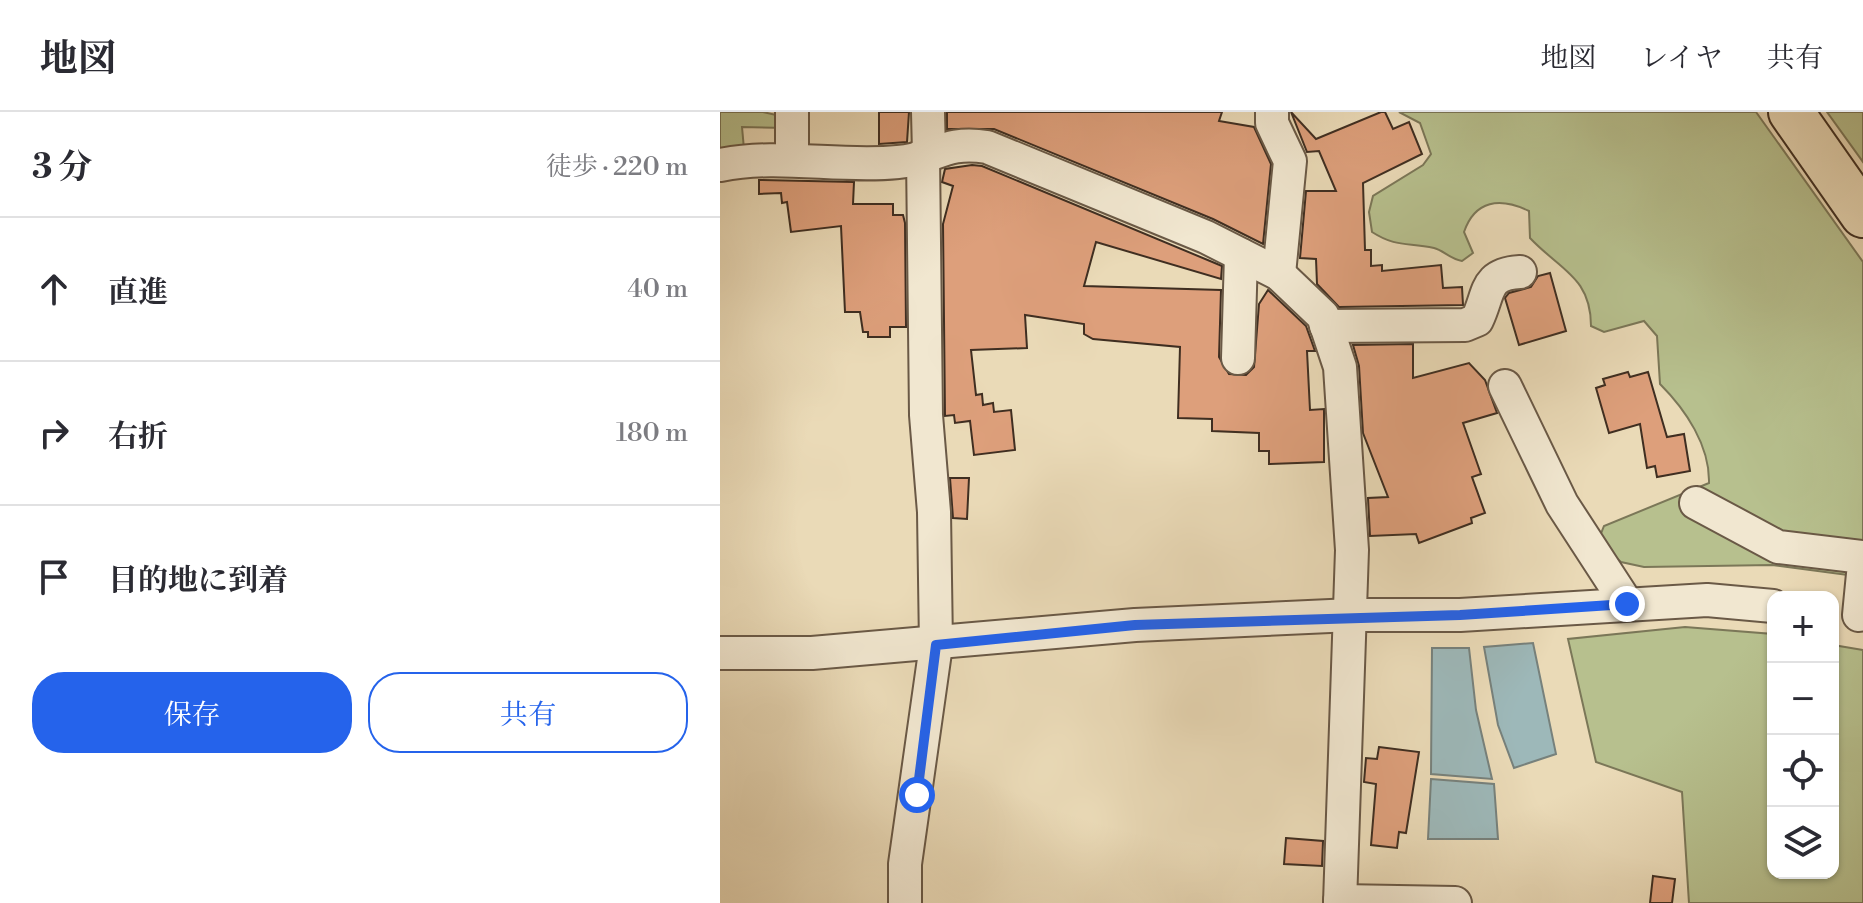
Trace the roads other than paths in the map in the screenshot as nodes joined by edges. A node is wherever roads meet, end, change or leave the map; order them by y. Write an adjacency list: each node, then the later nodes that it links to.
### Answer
1 (792, 112): 6 (street)
2 (928, 112): 5 (street)
3 (1272, 112): 11 (street)
4 (1791, 112): 8 (highway)
5 (926, 154): 6 (street); 9 (street); 22 (street)
6 (792, 160): 7 (street)
7 (720, 165)
8 (1863, 215)
9 (1241, 255): 11 (street); 13 (street)
10 (1520, 272): 12 (street)
11 (1279, 274): 12 (street)
12 (1326, 326): 21 (street)
13 (1238, 358)
14 (1505, 386): 18 (street)
15 (1696, 503): 16 (street)
16 (1863, 557)
17 (1863, 574): 20 (street)
18 (1627, 604): 19 (street); 21 (street)
19 (1767, 605)
20 (1852, 614)
21 (1352, 615): 22 (street); 24 (street)
22 (936, 645): 23 (street); 25 (street)
23 (720, 653)
24 (1340, 902): 26 (street)
25 (905, 903)
26 (1455, 903)

